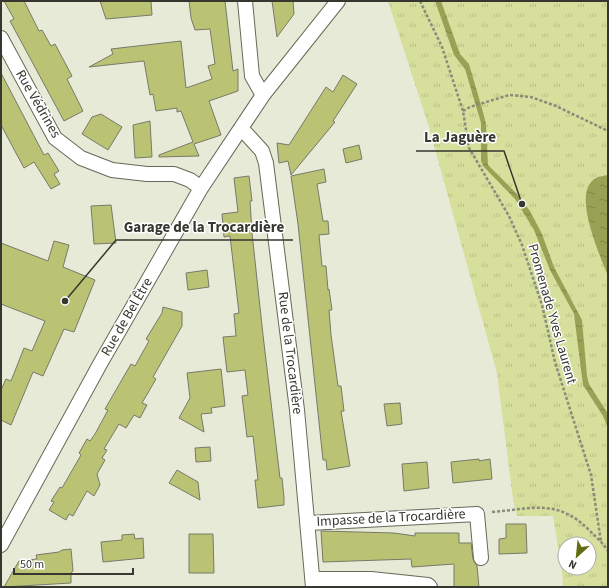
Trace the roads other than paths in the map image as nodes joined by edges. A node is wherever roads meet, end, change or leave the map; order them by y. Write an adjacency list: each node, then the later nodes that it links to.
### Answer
1 (245, 1): 4 (street)
2 (338, 1): 4 (street, Rue de Bel Être)
3 (1, 38): 6 (street, Rue Védrines)
4 (263, 95): 5 (street, Rue de Bel Être)
5 (241, 128): 6 (street, Rue de Bel Être); 7 (street, Rue de la Trocardière)
6 (200, 188): 8 (street, Rue de Bel Être)
7 (309, 523): 9 (street, Impasse de la Trocardière); 10 (street, Rue de la Trocardière)
8 (1, 546)
9 (482, 558)
10 (313, 583): 11 (street)
11 (371, 583): 12 (street)
12 (430, 587)

